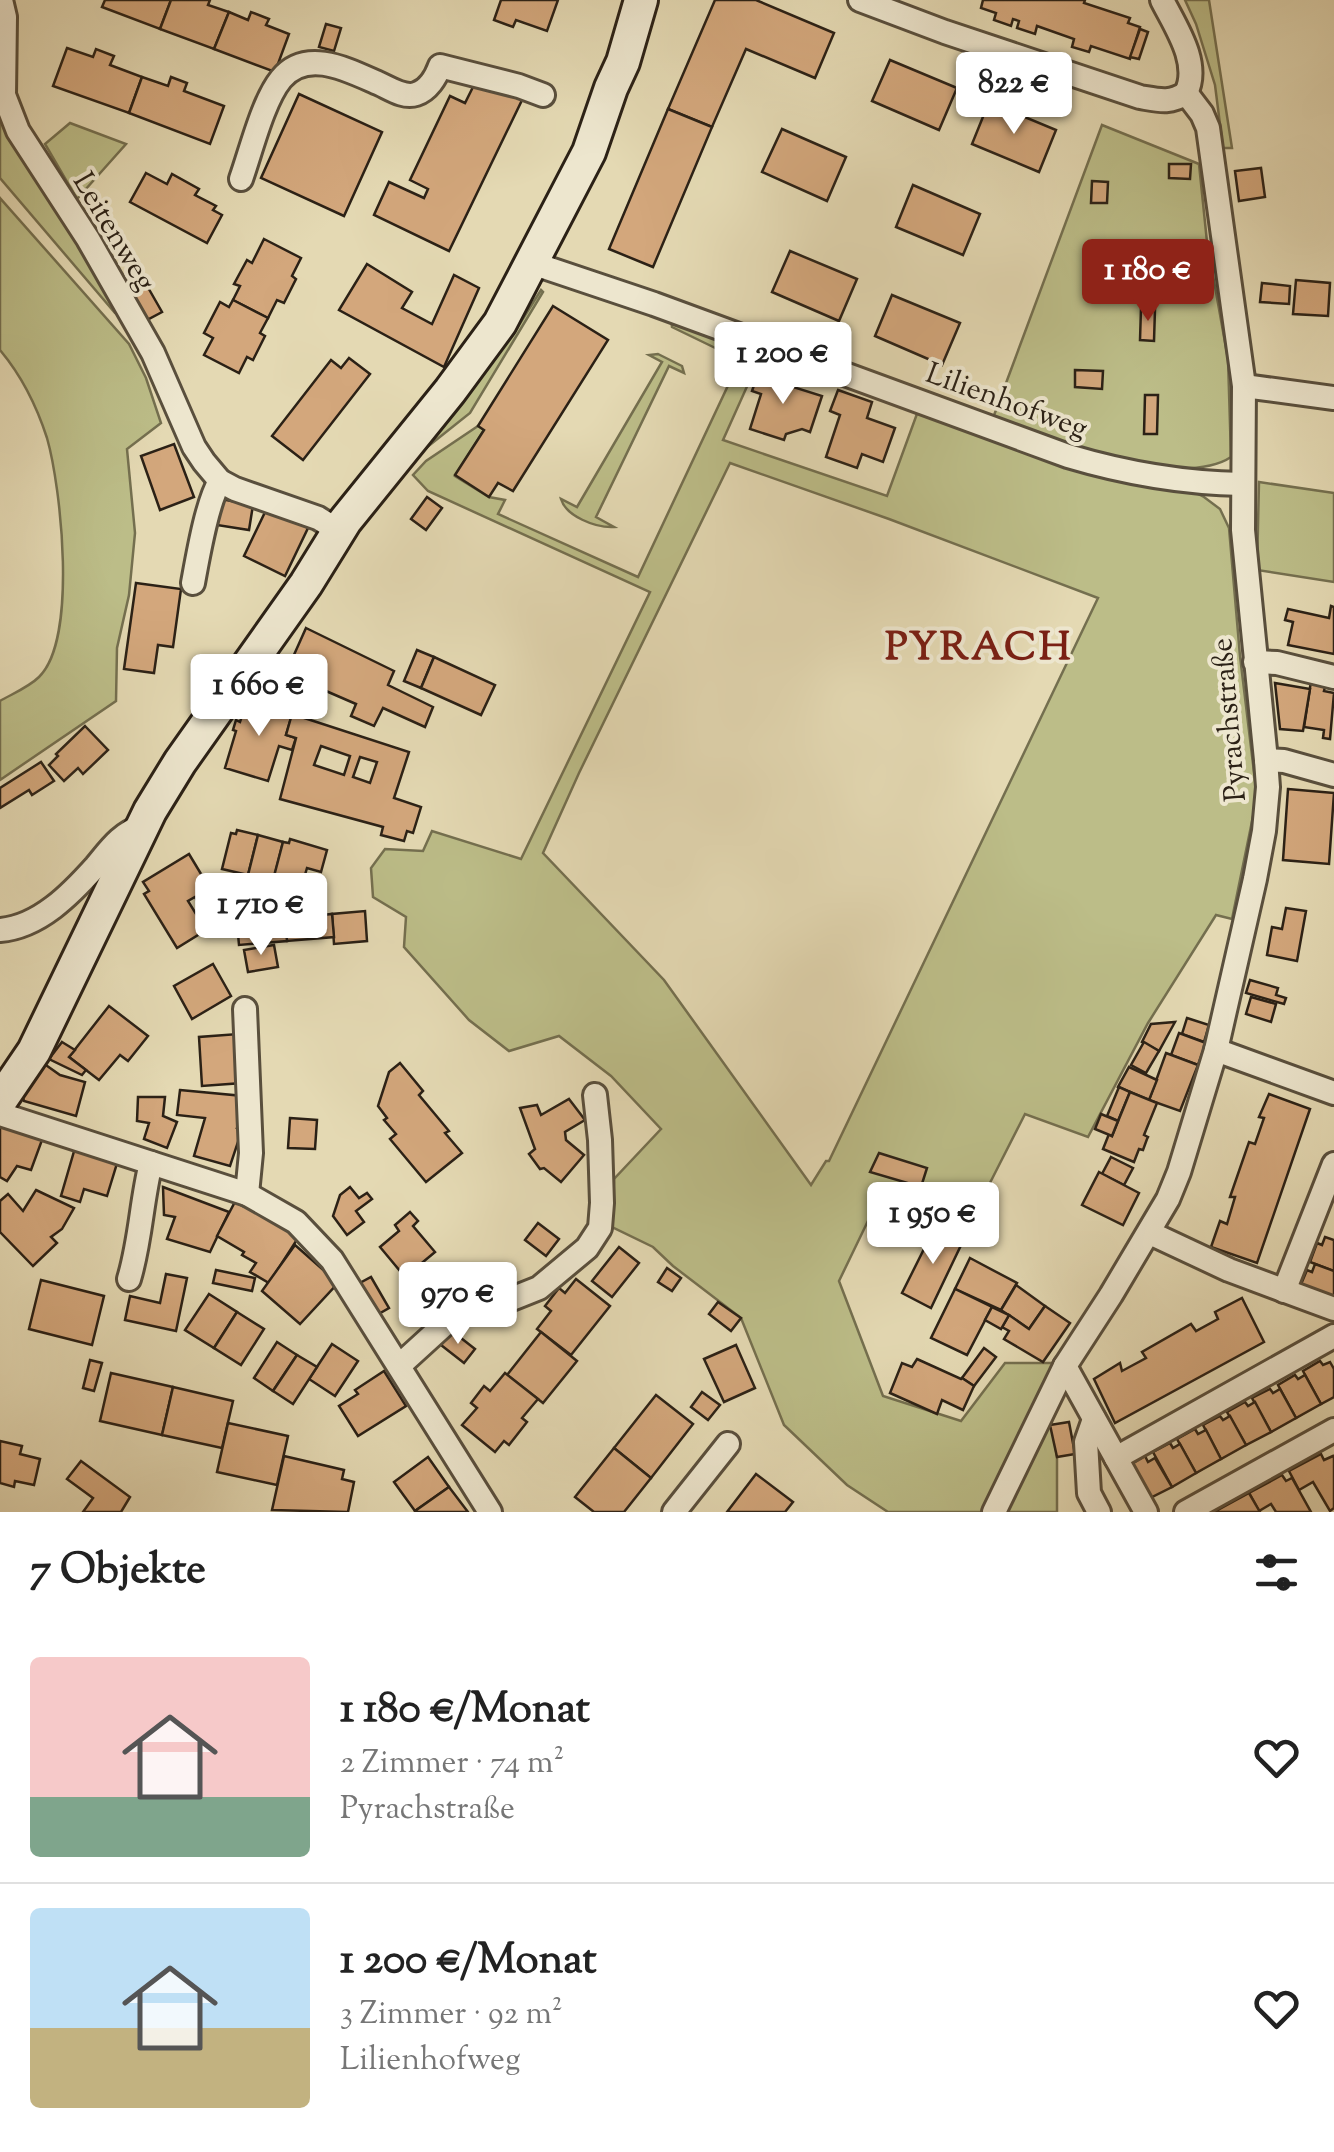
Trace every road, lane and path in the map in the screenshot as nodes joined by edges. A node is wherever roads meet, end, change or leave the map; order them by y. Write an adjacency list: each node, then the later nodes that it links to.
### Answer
1 (1, 0): 11 (street, Leitenweg)
2 (641, 0): 8 (street)
3 (860, 0): 5 (street)
4 (1162, 0): 5 (street, Pyrachstraße)
5 (1186, 92): 9 (street, Pyrachstraße)
6 (542, 96): 7 (street)
7 (241, 179)
8 (532, 264): 12 (street, Lilienhofweg); 13 (street)
9 (1244, 386): 10 (street); 12 (street, Pyrachstraße)
10 (1334, 398)
11 (220, 481): 13 (street); 14 (street)
12 (1242, 484): 15 (street, Pyrachstraße)
13 (338, 531): 19 (street)
14 (193, 583)
15 (1254, 662): 16 (street); 17 (street, Pyrachstraße)
16 (1334, 677)
17 (1266, 760): 18 (street); 22 (street, Pyrachstraße)
18 (1334, 775)
19 (143, 826): 20 (street); 25 (street)
20 (0, 930)
21 (245, 1009): 29 (street)
22 (1216, 1050): 23 (street); 30 (street, Pyrachstraße)
23 (1334, 1093)
24 (595, 1096): 35 (street)
25 (0, 1102)
26 (0, 1114): 27 (street)
27 (151, 1163): 29 (street); 31 (street)
28 (1334, 1164): 32 (street)
29 (246, 1194): 35 (street)
30 (1150, 1233): 32 (street); 36 (street, Pyrachstraße)
31 (129, 1279)
32 (1284, 1291): 33 (street)
33 (1334, 1309)
34 (1334, 1336): 40 (street)
35 (400, 1366): 41 (street)
36 (1065, 1366): 37 (street); 43 (street, Pyrachstraße)
37 (1094, 1419): 40 (street); 44 (street)
38 (1334, 1430): 46 (street)
39 (728, 1444): 42 (street)
40 (1116, 1458): 45 (street)
41 (490, 1512)
42 (674, 1512)
43 (994, 1512)
44 (1099, 1512)
45 (1146, 1512)
46 (1186, 1512)

